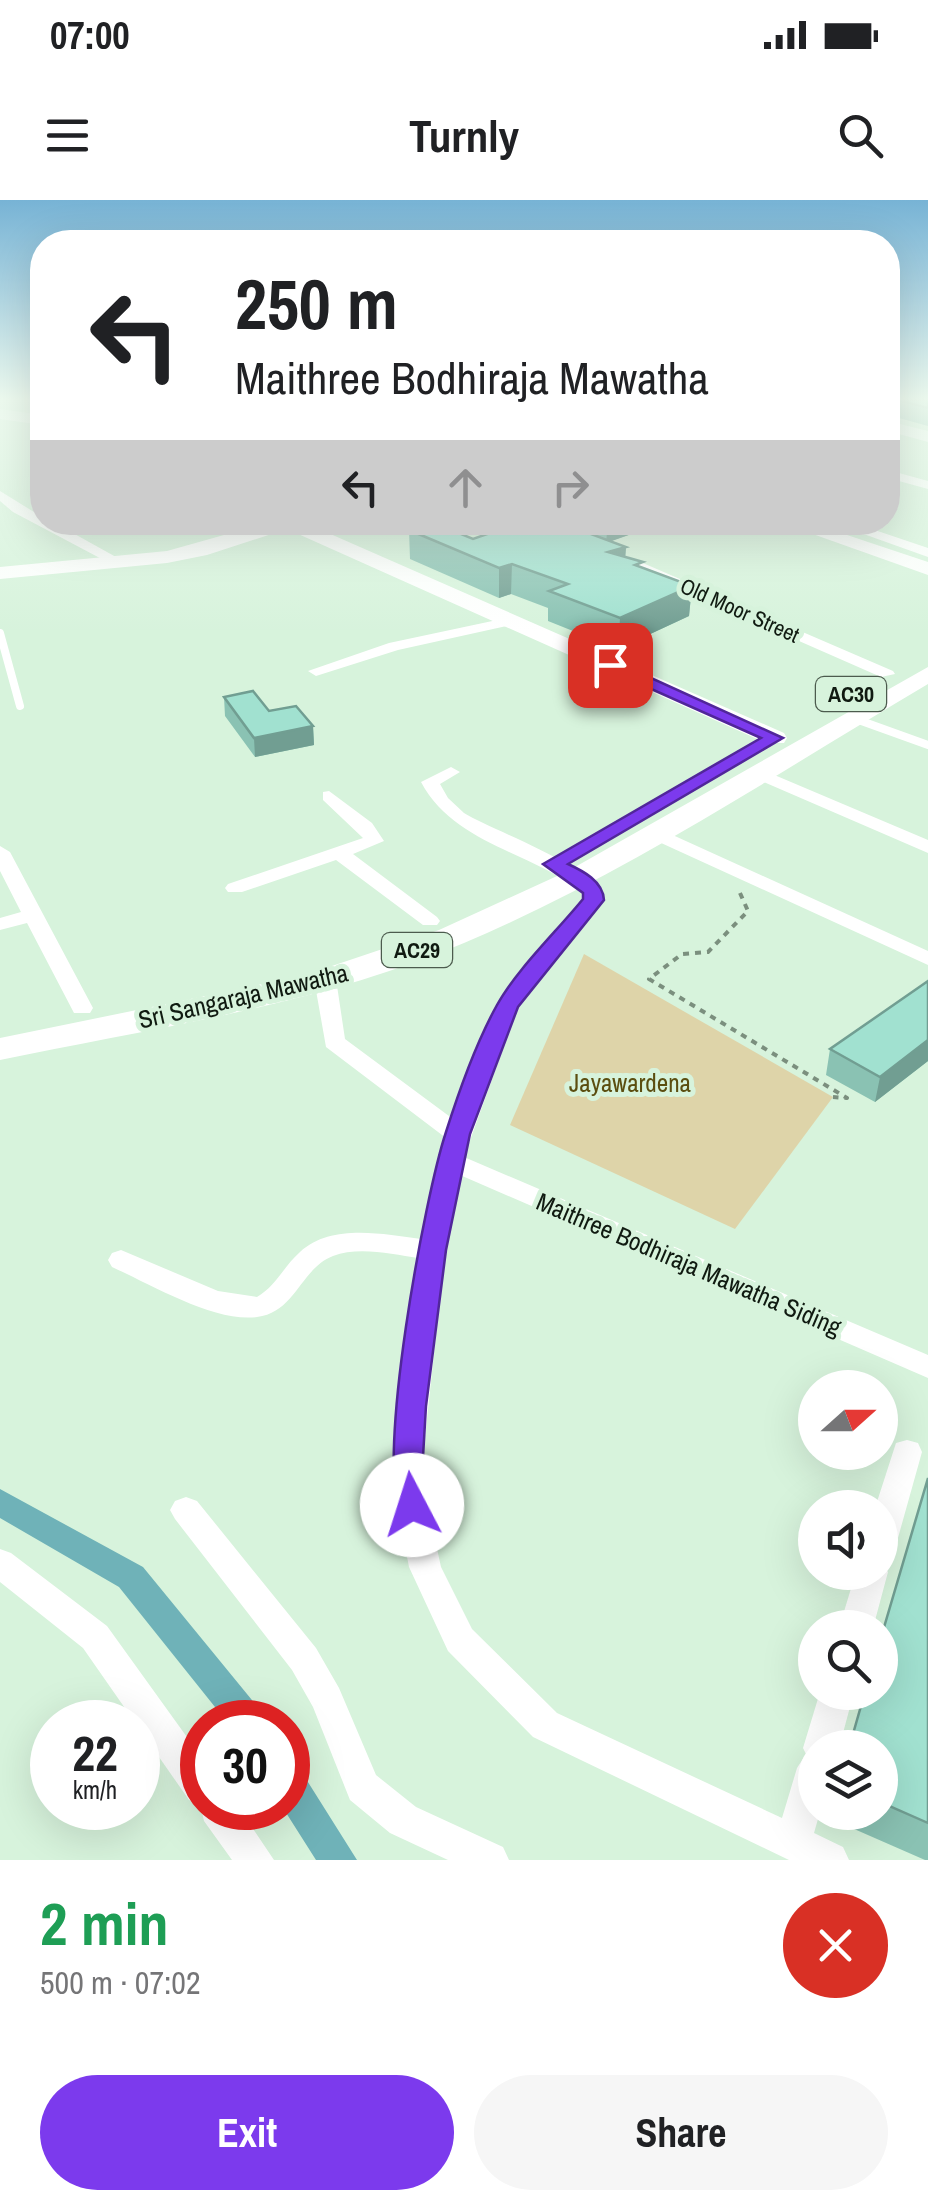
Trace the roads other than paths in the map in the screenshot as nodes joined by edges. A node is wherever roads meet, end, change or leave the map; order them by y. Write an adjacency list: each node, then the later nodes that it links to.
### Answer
1 (900, 477): 2 (street)
2 (928, 485)
3 (0, 495): 4 (street)
4 (30, 516)
5 (66, 535): 12 (street)
6 (250, 535): 12 (street)
7 (315, 535): 15 (street)
8 (827, 535): 13 (street)
9 (873, 535): 11 (street)
10 (602, 550): 19 (street, Old Moor Street)
11 (928, 554)
12 (118, 562): 14 (street)
13 (928, 569)
14 (0, 573)
15 (511, 622): 18 (street); 23 (street)
16 (0, 633): 21 (lane)
17 (928, 651): 19 (main road, AC30)
18 (316, 671)
19 (887, 674): 23 (main road, AC30)
20 (928, 674): 22 (main road, AC30)
21 (20, 706)
22 (853, 718): 23 (main road, AC30); 24 (lane)
23 (785, 744): 26 (main road, Sri Sangaraja Mawatha / AC29); 32 (main road, Sri Sangaraja Mawatha / AC29)
24 (928, 745)
25 (451, 772): 32 (street)
26 (758, 773): 28 (main road, Sri Sangaraja Mawatha / AC29); 29 (street)
27 (330, 796): 31 (street)
28 (655, 833): 32 (main road, Sri Sangaraja Mawatha / AC29); 37 (street)
29 (928, 847)
30 (0, 852): 34 (street)
31 (342, 854): 33 (street); 35 (street)
32 (566, 871): 35 (main road, Sri Sangaraja Mawatha / AC29); 38 (main road, Sri Sangaraja Mawatha / AC29); 42 (street)
33 (234, 888)
34 (33, 915): 36 (street); 39 (street)
35 (430, 922): 39 (main road, Sri Sangaraja Mawatha / AC29)
36 (0, 924)
37 (928, 958)
38 (325, 979): 41 (main road, Sri Sangaraja Mawatha / AC29); 42 (street, Maithree Bodhiraja Mawatha Siding)
39 (82, 1008): 40 (main road, Sri Sangaraja Mawatha / AC29)
40 (0, 1024)
41 (0, 1049)
42 (454, 1147): 43 (street); 45 (street, Maithree Bodhiraja Mawatha Siding)
43 (432, 1250): 44 (street); 53 (street)
44 (121, 1260)
45 (928, 1367)
46 (907, 1452): 47 (street)
47 (896, 1490)
48 (186, 1510): 54 (street)
49 (0, 1563): 50 (street)
50 (180, 1756)
51 (798, 1829): 53 (street)
52 (233, 1830): 55 (street)
53 (794, 1843): 56 (street)
54 (468, 1855)
55 (255, 1860)
56 (830, 1860)

